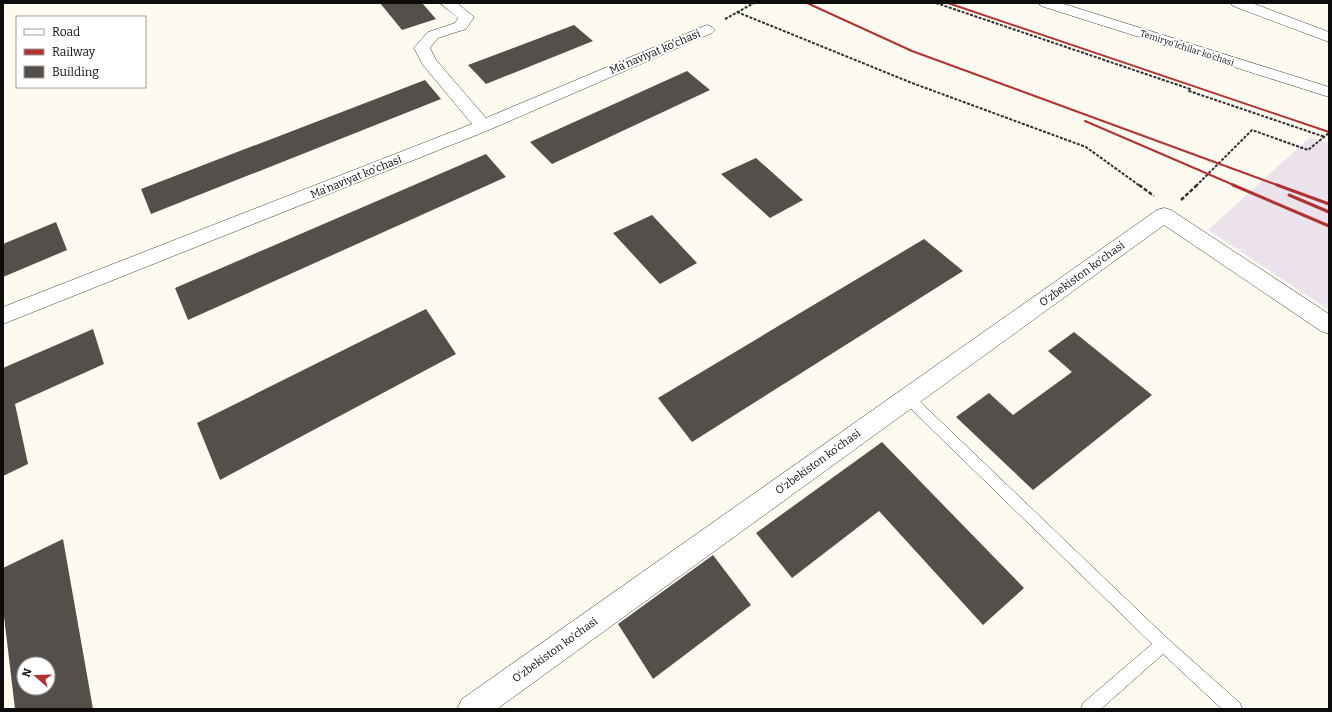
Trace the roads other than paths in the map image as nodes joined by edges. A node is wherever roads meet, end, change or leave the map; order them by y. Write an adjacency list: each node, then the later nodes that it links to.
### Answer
1 (447, 3): 7 (street)
2 (1046, 3): 6 (street, Temiryo‘lchilar ko‘chasi)
3 (1238, 3): 5 (street)
4 (706, 30): 7 (street, Ma’naviyat ko'chasi)
5 (1329, 38)
6 (1329, 92)
7 (483, 126): 8 (street, Ma’naviyat ko'chasi)
8 (3, 316)
9 (1329, 325): 10 (street, O‘zbekiston ko‘chasi)
10 (908, 398): 11 (lane); 12 (street, O‘zbekiston ko‘chasi)
11 (1162, 644): 13 (lane); 14 (lane)
12 (472, 709)
13 (1089, 709)
14 (1234, 709)

